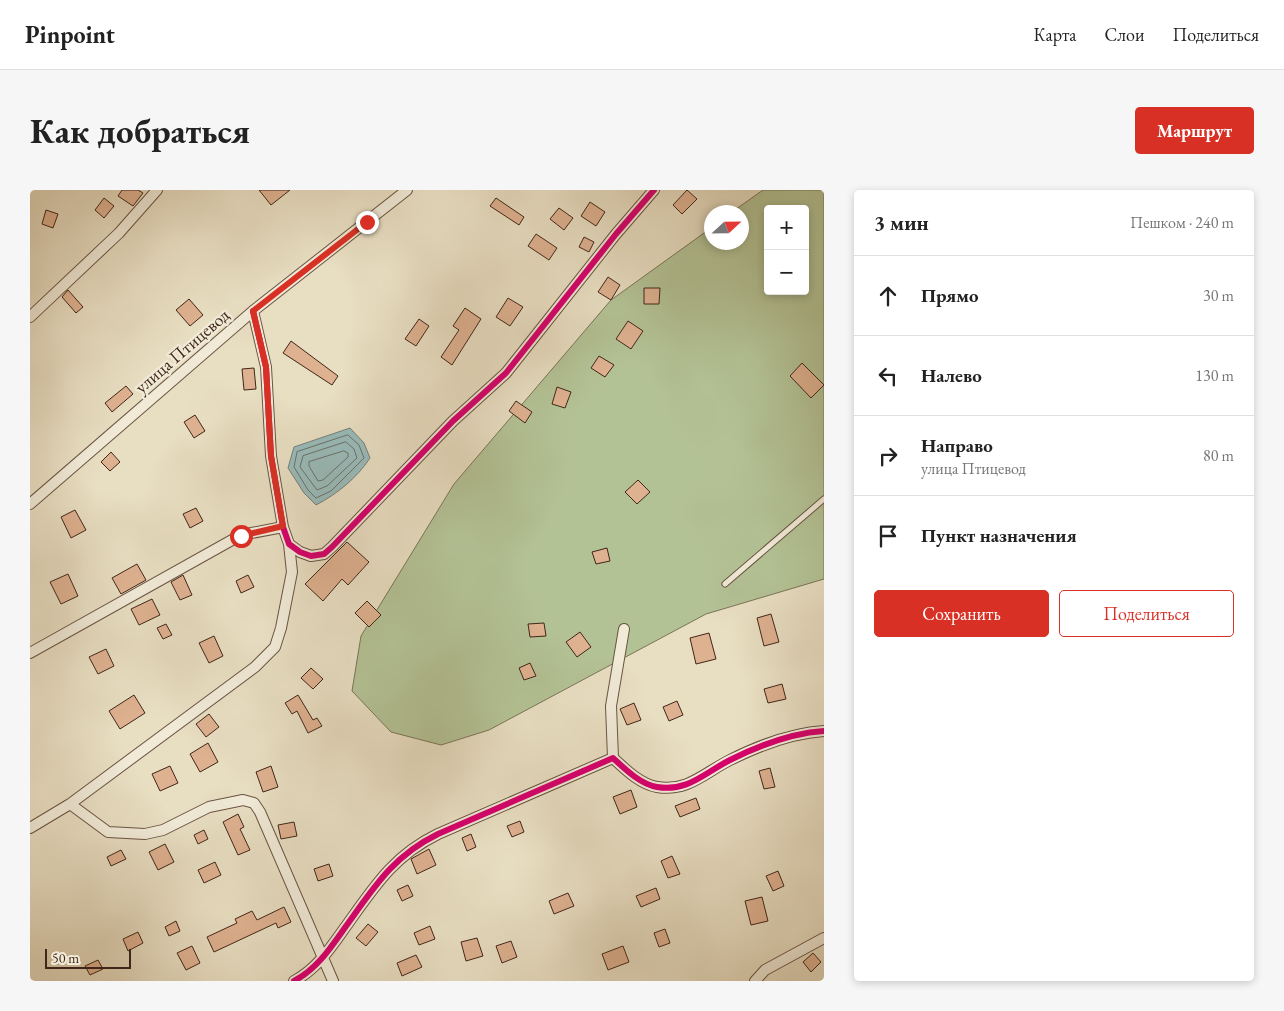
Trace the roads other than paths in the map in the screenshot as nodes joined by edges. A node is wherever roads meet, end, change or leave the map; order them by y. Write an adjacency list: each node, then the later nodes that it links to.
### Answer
1 (157, 190): 5 (street)
2 (407, 190): 4 (street, улица Птицевод)
3 (654, 190): 9 (street)
4 (253, 311): 7 (street, улица Птицевод); 8 (street)
5 (30, 317)
6 (824, 499): 10 (lane)
7 (30, 504)
8 (283, 526): 9 (street); 12 (street)
9 (289, 544): 15 (street)
10 (725, 584)
11 (624, 628): 14 (street)
12 (30, 653)
13 (824, 731): 14 (street)
14 (613, 758): 18 (street)
15 (70, 804): 16 (street); 18 (street)
16 (30, 828)
17 (824, 938): 21 (street)
18 (323, 959): 19 (street); 20 (street)
19 (294, 981)
20 (333, 981)
21 (755, 981)

